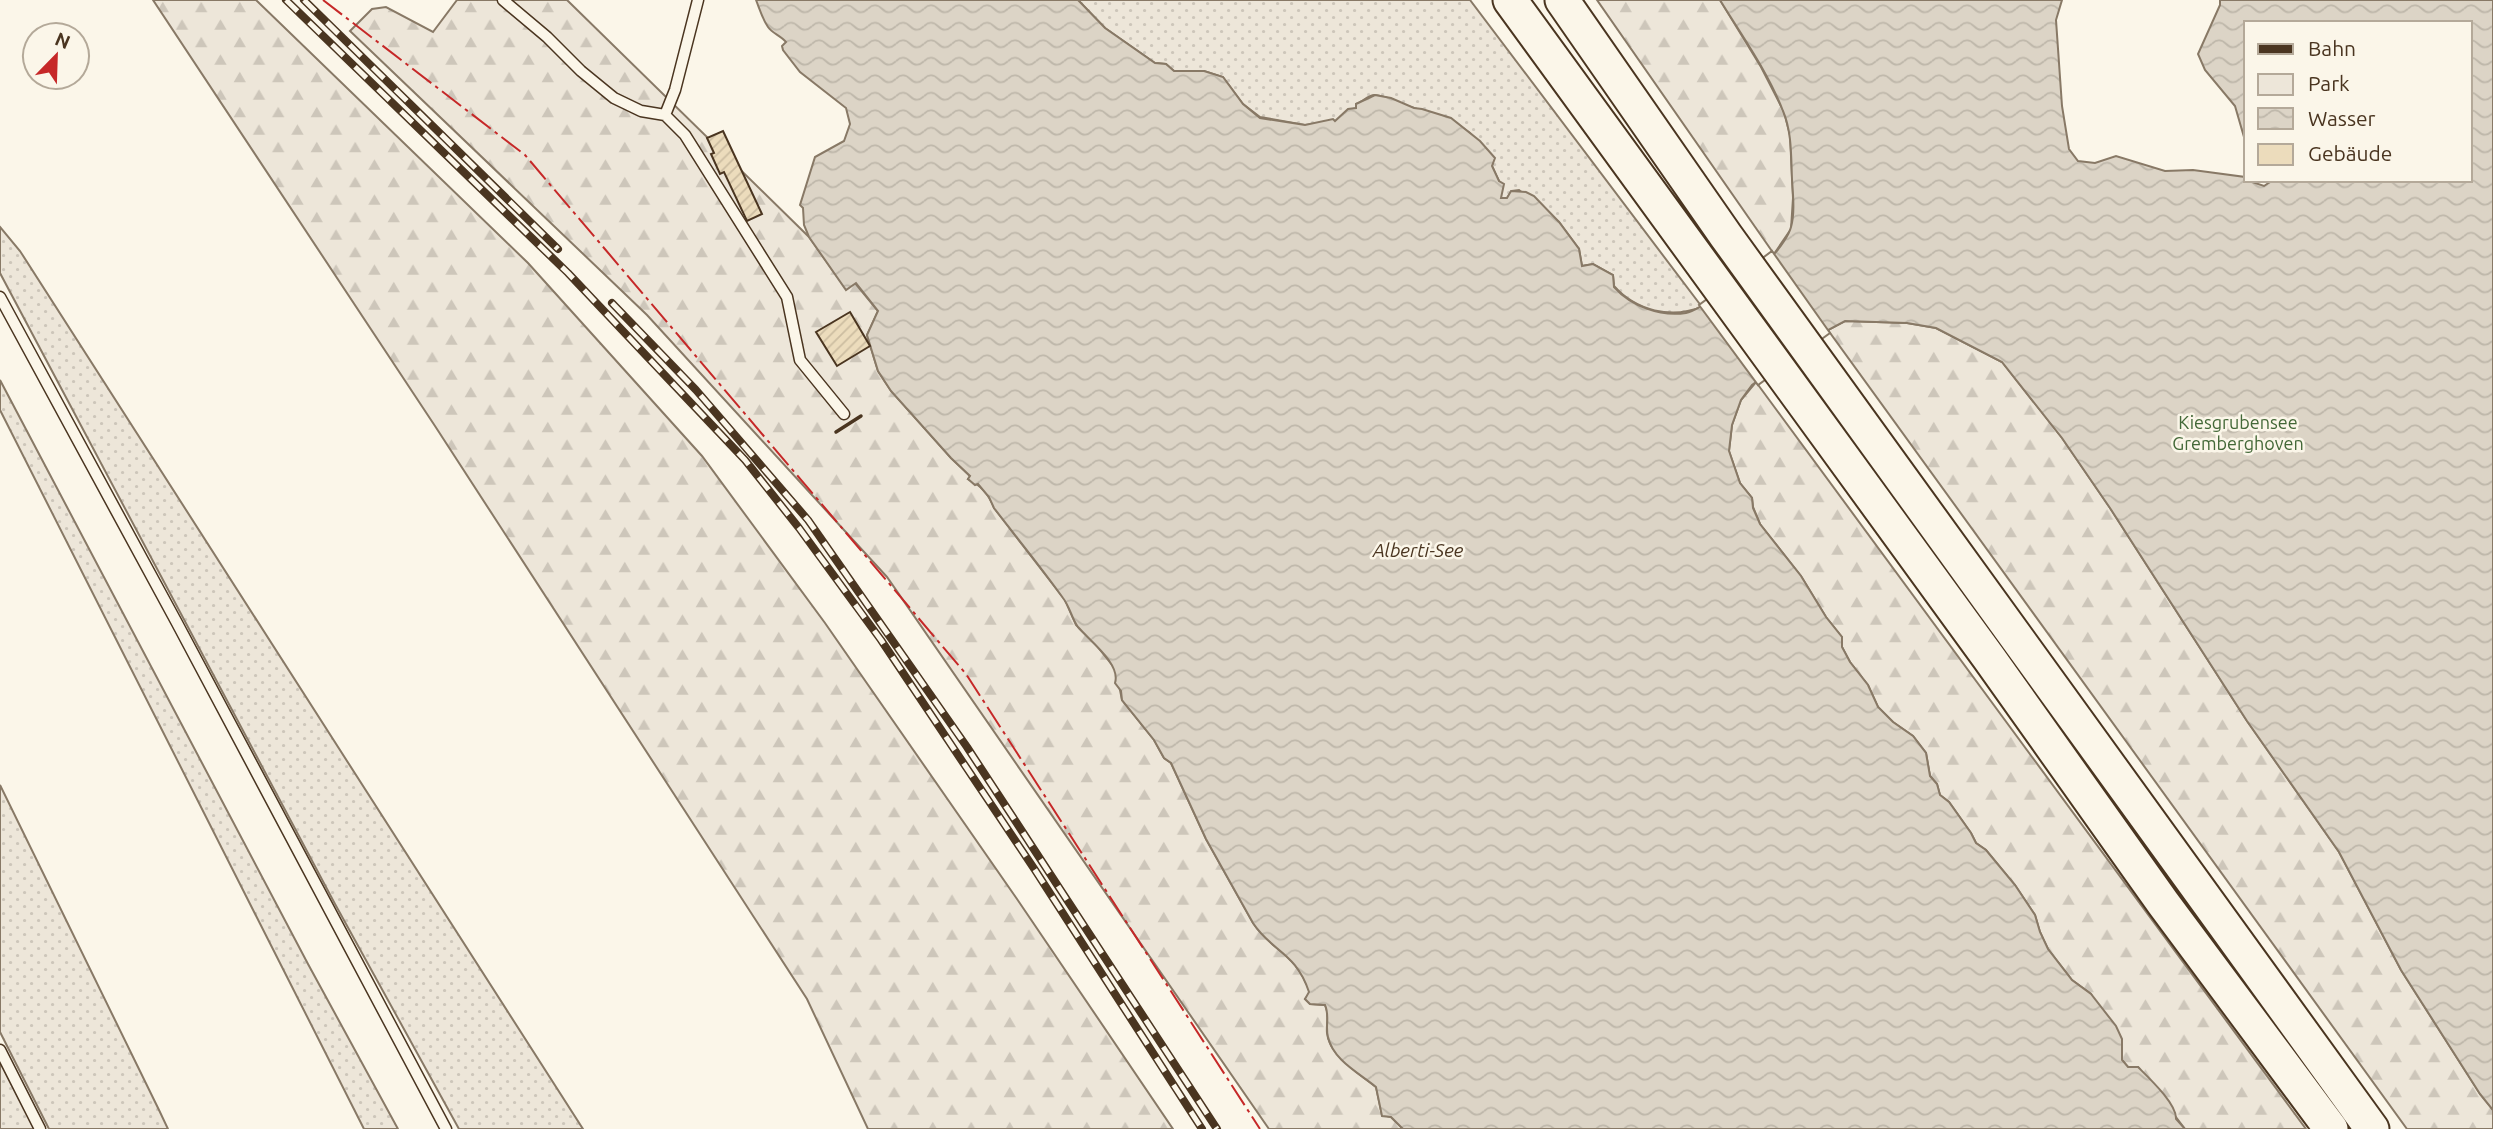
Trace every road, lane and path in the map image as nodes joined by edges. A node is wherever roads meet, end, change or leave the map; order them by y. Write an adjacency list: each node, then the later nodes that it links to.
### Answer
1 (503, 0): 5 (lane)
2 (698, 0): 5 (lane)
3 (1510, 0): 11 (highway)
4 (1562, 0): 12 (highway)
5 (665, 115): 7 (lane)
6 (0, 297): 10 (lane)
7 (844, 414)
8 (0, 1050): 9 (lane)
9 (40, 1129)
10 (446, 1129)
11 (2331, 1129)
12 (2372, 1129)

